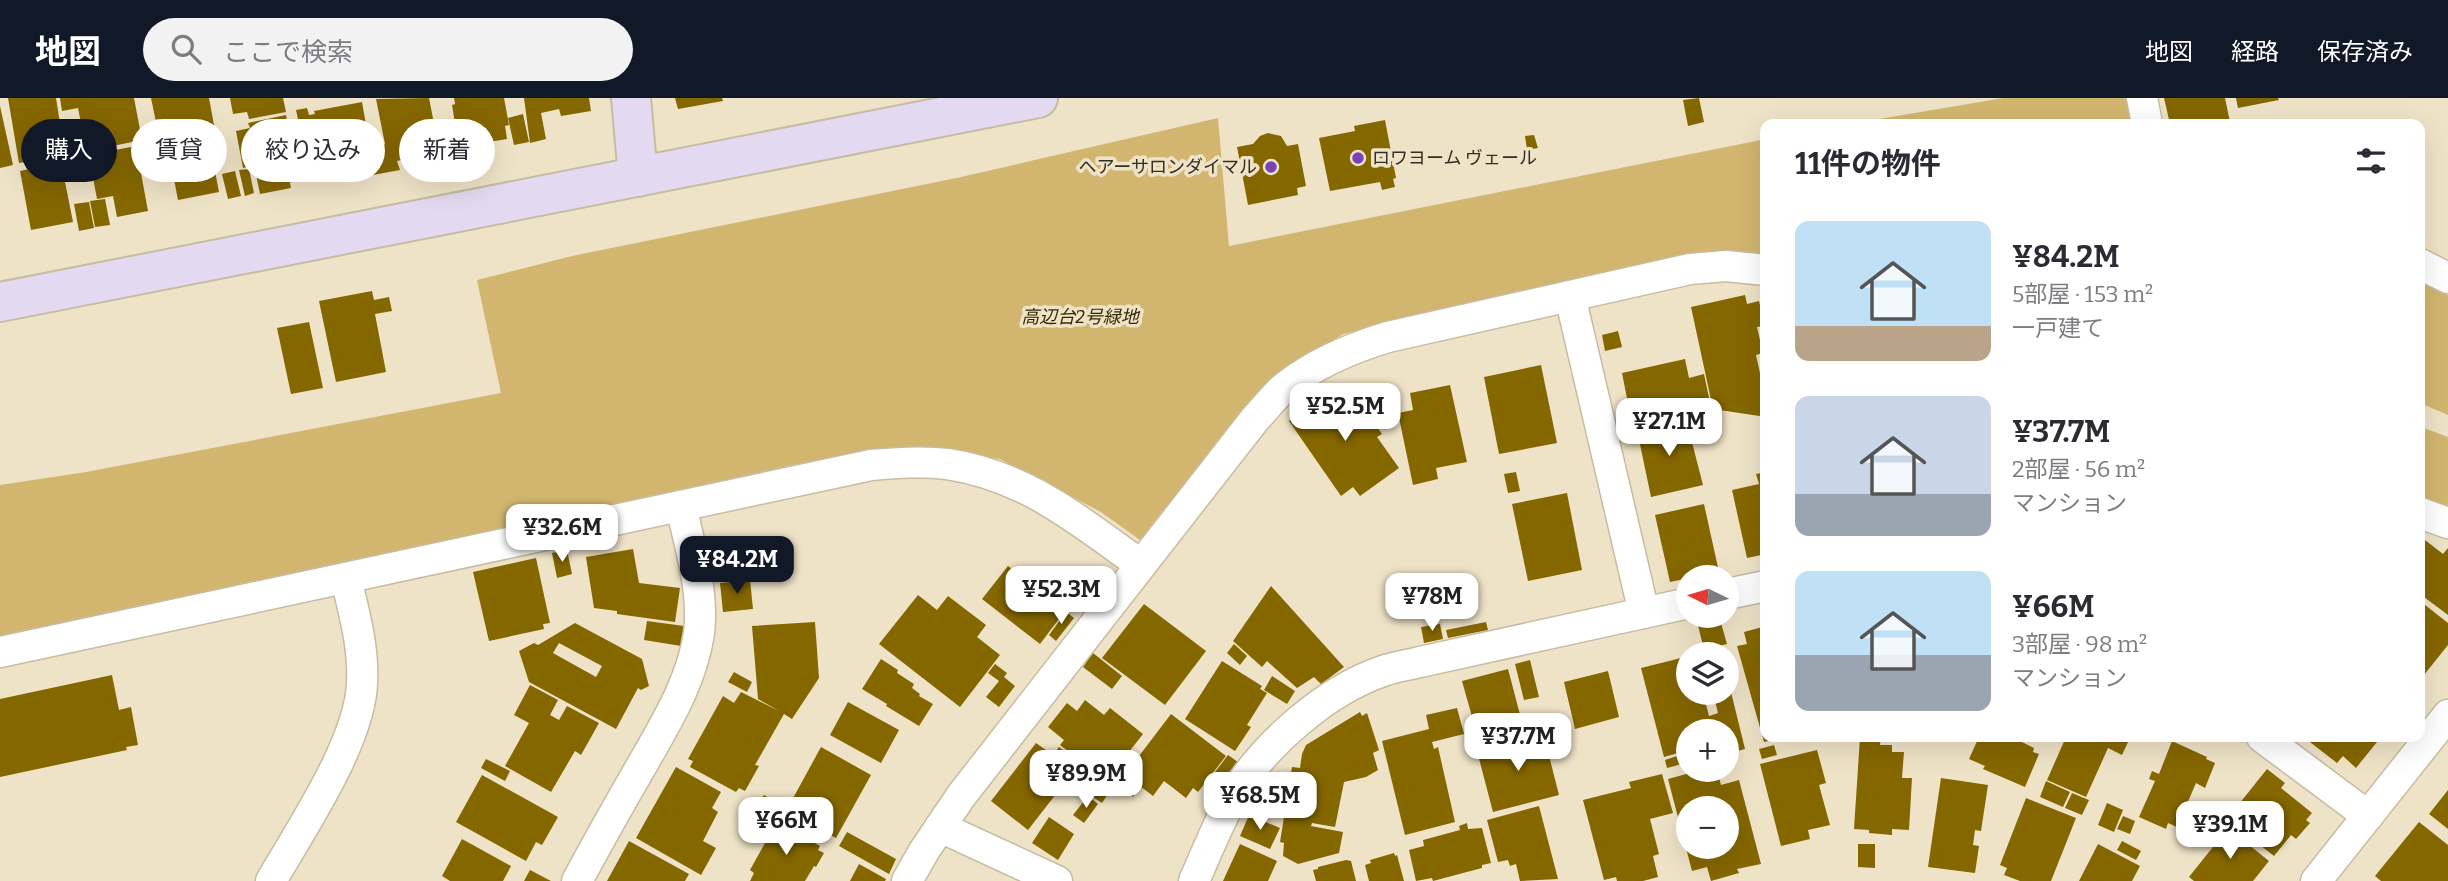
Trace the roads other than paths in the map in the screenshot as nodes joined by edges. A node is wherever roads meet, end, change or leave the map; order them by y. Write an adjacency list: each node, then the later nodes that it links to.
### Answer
1 (631, 98): 5 (street)
2 (1038, 98): 5 (street)
3 (2142, 98): 4 (street)
4 (2146, 119)
5 (638, 177): 10 (street)
6 (2425, 266): 8 (street)
7 (1760, 270): 9 (street)
8 (2448, 278)
9 (1570, 296): 14 (street); 19 (street)
10 (0, 302)
11 (681, 506): 14 (street); 15 (street); 26 (street)
12 (2425, 515): 13 (street)
13 (2448, 523)
14 (1141, 565): 24 (street)
15 (346, 578): 20 (street); 25 (street)
16 (1760, 587): 17 (street)
17 (1740, 591)
18 (1676, 606): 19 (street)
19 (1644, 612): 29 (street)
20 (0, 652)
21 (2448, 715): 23 (street)
22 (2269, 742): 23 (street)
23 (2368, 816): 30 (street)
24 (940, 827): 27 (street); 28 (street)
25 (271, 881)
26 (577, 881)
27 (907, 881)
28 (1057, 881)
29 (1194, 881)
30 (2316, 881)

